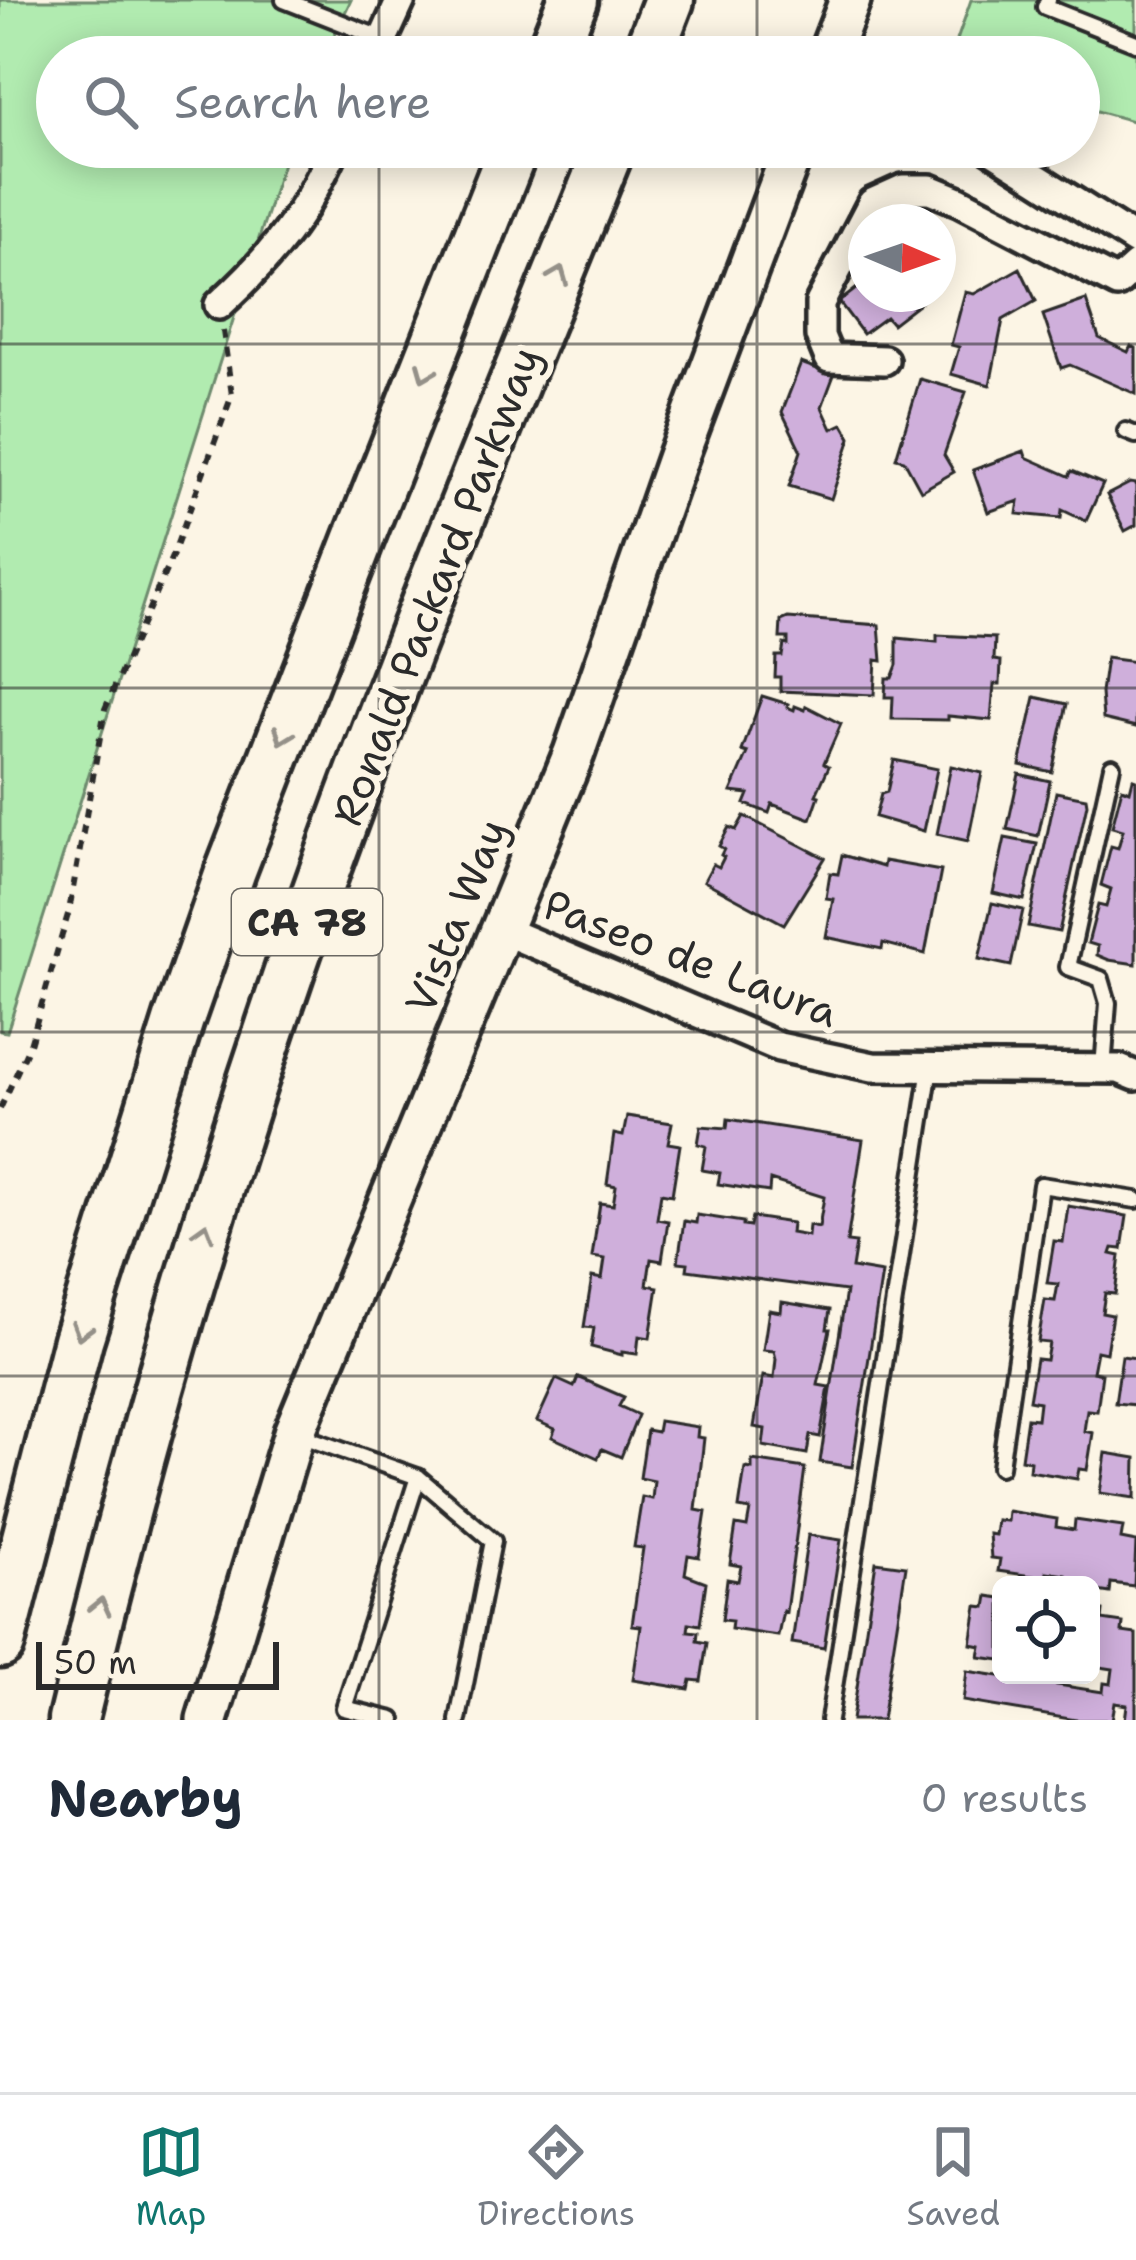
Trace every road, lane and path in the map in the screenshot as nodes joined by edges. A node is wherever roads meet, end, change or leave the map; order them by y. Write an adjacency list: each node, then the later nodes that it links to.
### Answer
1 (401, 0): 8 (street)
2 (573, 0): 9 (highway)
3 (670, 0): 10 (highway)
4 (850, 0): 11 (main road)
5 (1048, 0): 12 (lane)
6 (286, 1): 7 (lane)
7 (355, 36)
8 (384, 36)
9 (558, 36)
10 (655, 36)
11 (841, 36)
12 (1136, 44)
13 (325, 168): 20 (street)
14 (506, 168): 32 (highway, Ronald Packard Parkway / CA 78, one-way to 32)
15 (602, 168): 33 (highway, Ronald Packard Parkway / CA 78, one-way to 15)
16 (786, 168): 23 (main road, Vista Way)
17 (1021, 168): 18 (street)
18 (1136, 242)
19 (1136, 266): 21 (street)
20 (219, 305): 27 (path)
21 (884, 360)
22 (1112, 766): 25 (lane)
23 (502, 930): 24 (street, Paseo de Laura); 29 (main road, Vista Way)
24 (930, 1068): 25 (street, Paseo de Laura); 37 (lane)
25 (1103, 1069): 26 (street, Paseo de Laura)
26 (1136, 1076)
27 (0, 1109)
28 (1136, 1200): 30 (lane)
29 (294, 1433): 31 (lane); 34 (main road, Vista Way)
30 (1000, 1467)
31 (418, 1477): 35 (lane); 36 (lane)
32 (0, 1642)
33 (73, 1720)
34 (207, 1720)
35 (393, 1720)
36 (458, 1720)
37 (829, 1720)

